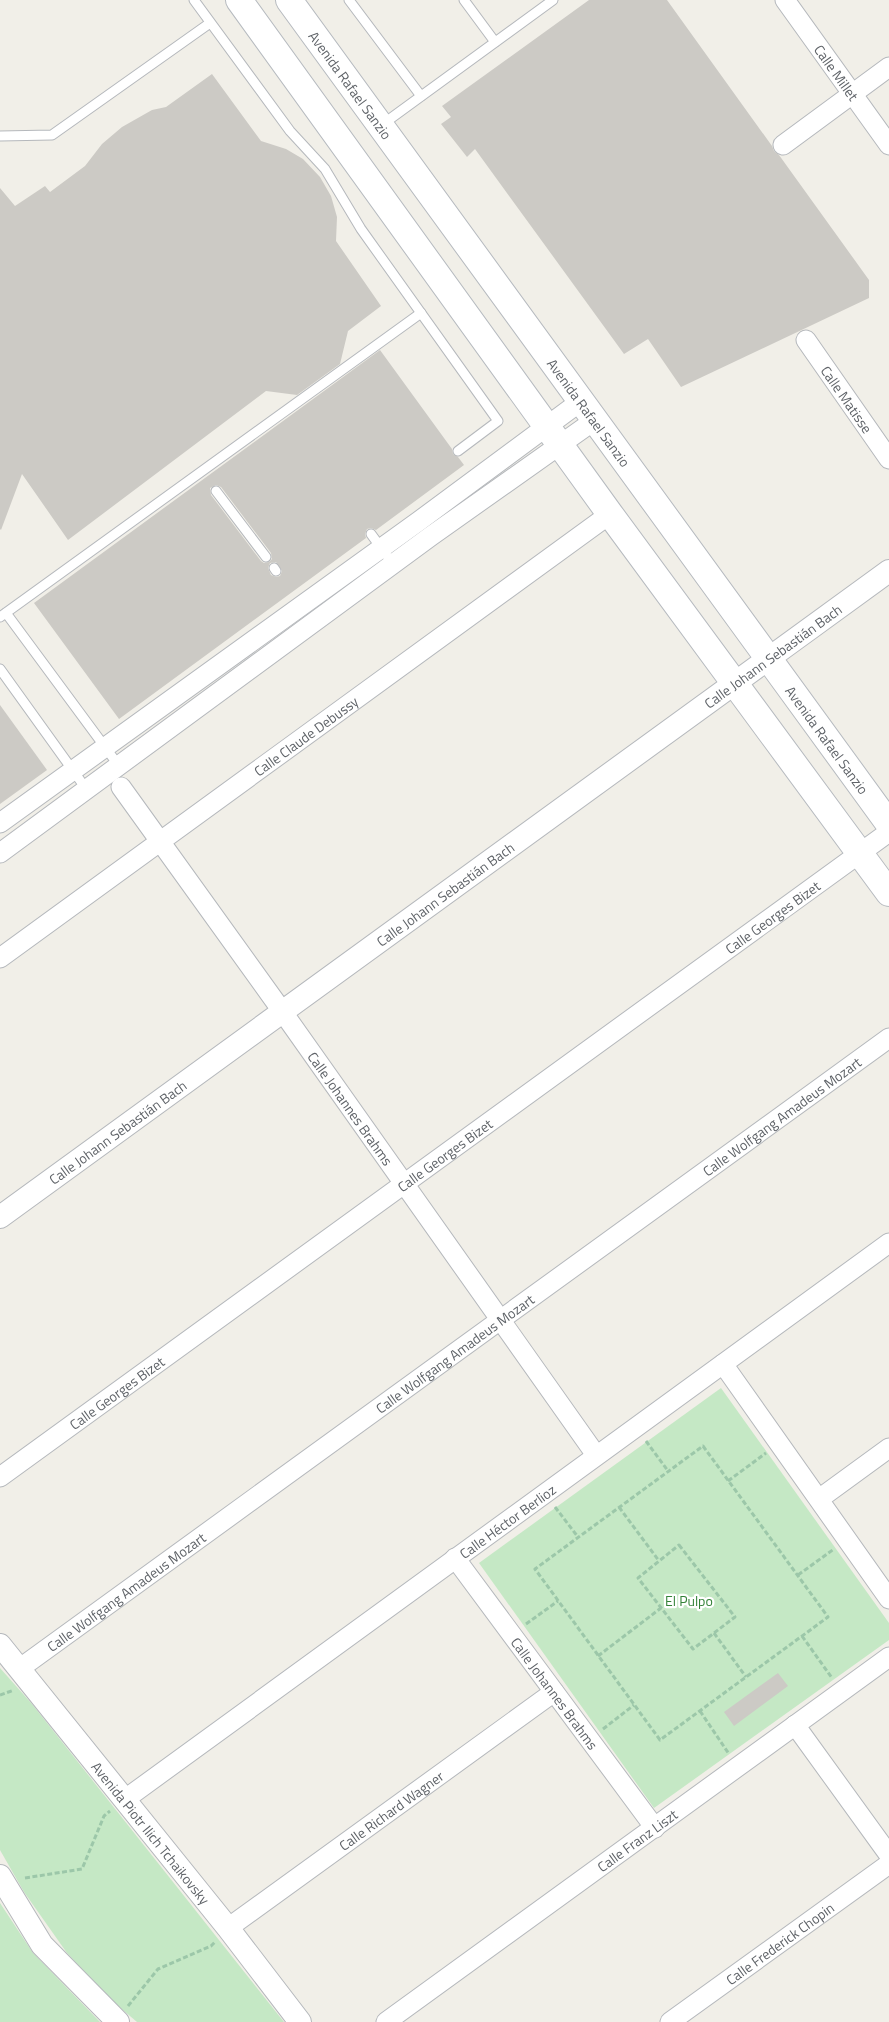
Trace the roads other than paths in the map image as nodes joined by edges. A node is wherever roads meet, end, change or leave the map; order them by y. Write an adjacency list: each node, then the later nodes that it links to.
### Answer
1 (194, 0): 8 (lane)
2 (239, 0): 20 (main road)
3 (289, 0): 13 (main road, Avenida Rafael Sanzio)
4 (349, 0): 12 (lane)
5 (464, 0): 9 (lane)
6 (552, 0): 9 (lane)
7 (785, 0): 11 (street, Calle Millet)
8 (210, 23): 14 (lane); 17 (lane)
9 (495, 42): 12 (lane)
10 (889, 67): 11 (street)
11 (852, 94): 15 (street); 16 (street, Calle Millet)
12 (420, 96): 13 (lane)
13 (381, 125): 19 (main road, Avenida Rafael Sanzio)
14 (0, 136)
15 (783, 145)
16 (889, 145)
17 (421, 313): 21 (lane); 31 (lane)
18 (806, 340): 22 (street, Calle Matisse)
19 (588, 410): 20 (street); 32 (main road, Avenida Rafael Sanzio)
20 (554, 436): 24 (street); 25 (street); 26 (main road)
21 (458, 451)
22 (889, 460)
23 (216, 491): 28 (lane)
24 (456, 493): 25 (street); 27 (street)
25 (467, 510): 29 (street)
26 (610, 514): 34 (main road); 43 (street, Calle Claude Debussy)
27 (376, 541): 29 (lane); 35 (street)
28 (266, 557)
29 (393, 564): 36 (street)
30 (889, 571): 32 (street, Calle Johann Sebastián Bach)
31 (3, 615): 35 (lane)
32 (768, 658): 34 (street, Calle Johann Sebastián Bach); 41 (main road, Avenida Rafael Sanzio)
33 (0, 669): 37 (lane)
34 (734, 683): 45 (main road); 48 (street, Calle Johann Sebastián Bach)
35 (105, 747): 36 (lane); 37 (street)
36 (119, 766): 39 (street)
37 (73, 770): 39 (lane); 40 (street)
38 (121, 787): 43 (street, Calle Johannes Brahms)
39 (87, 790): 44 (street)
40 (0, 823)
41 (889, 824)
42 (889, 832): 45 (street, Calle Georges Bizet)
43 (160, 842): 47 (street, Calle Claude Debussy); 48 (street, Calle Johannes Brahms)
44 (0, 853)
45 (860, 853): 46 (main road); 50 (street, Calle Georges Bizet)
46 (889, 893)
47 (0, 958)
48 (282, 1011): 50 (street, Calle Johannes Brahms); 51 (street, Calle Johann Sebastián Bach)
49 (889, 1038): 53 (street, Calle Wolfgang Amadeus Mozart)
50 (404, 1183): 53 (street, Calle Johannes Brahms); 57 (street, Calle Georges Bizet)
51 (0, 1218)
52 (889, 1243): 54 (street, Calle Héctor Berlioz)
53 (501, 1320): 56 (street, Calle Johannes Brahms); 63 (street, Calle Wolfgang Amadeus Mozart)
54 (723, 1364): 56 (street, Calle Héctor Berlioz); 58 (street)
55 (889, 1448): 58 (street)
56 (596, 1454): 59 (street, Calle Héctor Berlioz)
57 (0, 1477)
58 (819, 1499): 60 (street)
59 (455, 1558): 64 (street, Calle Johannes Brahms); 66 (street, Calle Héctor Berlioz)
60 (889, 1599)
61 (0, 1645): 63 (street, Avenida Piotr Ilich Tchaikovsky)
62 (889, 1657): 65 (street, Calle Franz Liszt)
63 (19, 1669): 66 (street, Avenida Piotr Ilich Tchaikovsky)
64 (554, 1692): 67 (street, Calle Johannes Brahms); 71 (street, Calle Richard Wagner)
65 (795, 1725): 67 (street, Calle Franz Liszt); 68 (street)
66 (124, 1800): 71 (street, Avenida Piotr Ilich Tchaikovsky)
67 (655, 1828): 74 (street, Calle Franz Liszt)
68 (889, 1855)
69 (889, 1864): 75 (street, Calle Frederick Chopin)
70 (3, 1881): 72 (street)
71 (228, 1928): 73 (street, Avenida Piotr Ilich Tchaikovsky)
72 (117, 2021)
73 (300, 2022)
74 (386, 2022)
75 (670, 2022)

